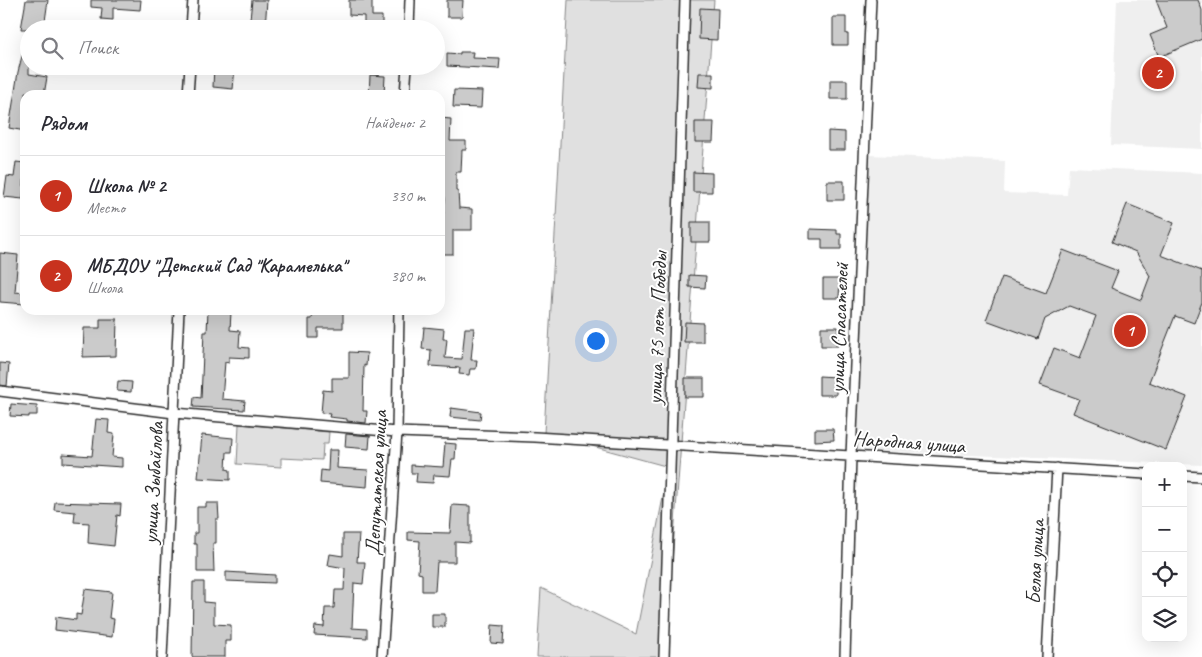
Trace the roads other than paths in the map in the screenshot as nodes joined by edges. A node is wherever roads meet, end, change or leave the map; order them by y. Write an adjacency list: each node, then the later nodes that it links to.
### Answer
1 (192, 0): 5 (street)
2 (410, 0): 6 (street)
3 (685, 0): 16 (street, улица 75 лет Победы)
4 (871, 0): 17 (street, улица Спасателей)
5 (191, 20)
6 (409, 20)
7 (189, 75): 9 (street)
8 (406, 75): 10 (street)
9 (188, 90)
10 (405, 90)
11 (179, 315): 14 (street, улица Зыбайлова)
12 (399, 315): 15 (street, Депутатская улица)
13 (0, 391): 14 (street, Народная улица)
14 (174, 413): 15 (street, Народная улица); 22 (street, улица Зыбайлова)
15 (397, 432): 16 (street, Народная улица); 23 (street, Депутатская улица)
16 (670, 445): 17 (street, Народная улица); 24 (street, улица 75 лет Победы)
17 (852, 456): 18 (street, Народная улица); 25 (street, улица Спасателей)
18 (1057, 468): 19 (street, Народная улица); 26 (street, Белая улица)
19 (1142, 474)
20 (1187, 476): 21 (street)
21 (1202, 477)
22 (162, 657)
23 (382, 657)
24 (664, 657)
25 (845, 657)
26 (1047, 657)

